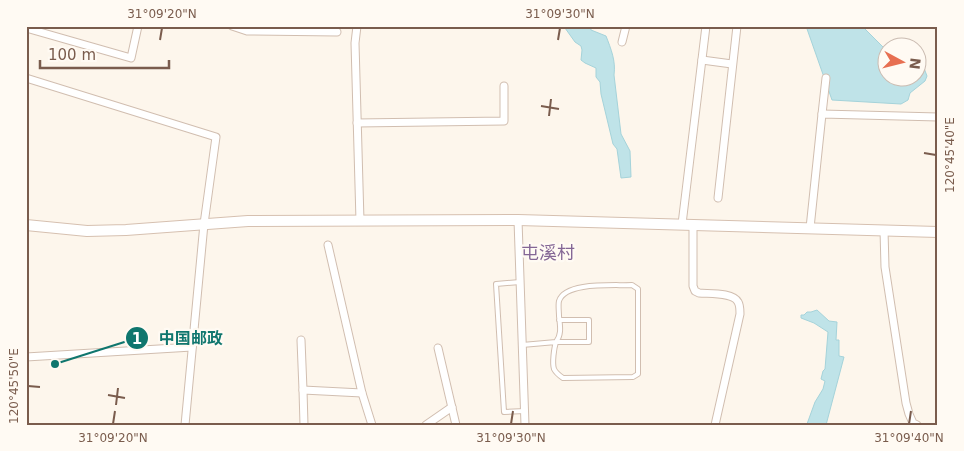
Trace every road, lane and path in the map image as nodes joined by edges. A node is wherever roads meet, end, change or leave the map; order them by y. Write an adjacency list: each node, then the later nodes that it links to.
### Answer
1 (138, 26): 7 (street)
2 (232, 26): 8 (street)
3 (357, 26): 17 (street)
4 (626, 26): 9 (street)
5 (706, 26): 10 (street)
6 (737, 26): 11 (street)
7 (26, 28)
8 (338, 32)
9 (622, 42)
10 (702, 60): 11 (street); 22 (street)
11 (732, 64): 18 (street)
12 (26, 78): 21 (street)
13 (826, 78): 15 (street)
14 (504, 86): 17 (street)
15 (822, 114): 16 (street); 24 (street)
16 (938, 117)
17 (357, 123): 19 (street)
18 (718, 198)
19 (360, 220): 20 (main road); 21 (main road)
20 (518, 220): 22 (main road); 28 (street)
21 (204, 224): 23 (main road); 33 (street)
22 (687, 224): 24 (main road); 46 (street)
23 (26, 225)
24 (810, 228): 25 (main road)
25 (884, 230): 26 (main road); 47 (street)
26 (938, 232)
27 (328, 245): 37 (street)
28 (520, 282): 32 (street); 39 (lane)
29 (559, 320): 31 (lane); 31 (lane); 31 (lane)
30 (301, 340): 36 (street)
31 (556, 342): 32 (lane)
32 (522, 345): 39 (street)
33 (192, 346): 35 (street); 40 (street)
34 (438, 348): 38 (street)
35 (26, 356)
36 (303, 390): 37 (street); 41 (street)
37 (362, 394): 42 (street)
38 (452, 407): 43 (street); 44 (street)
39 (525, 411): 45 (street)
40 (185, 425)
41 (304, 425)
42 (372, 425)
43 (426, 425)
44 (456, 425)
45 (525, 425)
46 (714, 425)
47 (917, 425)

